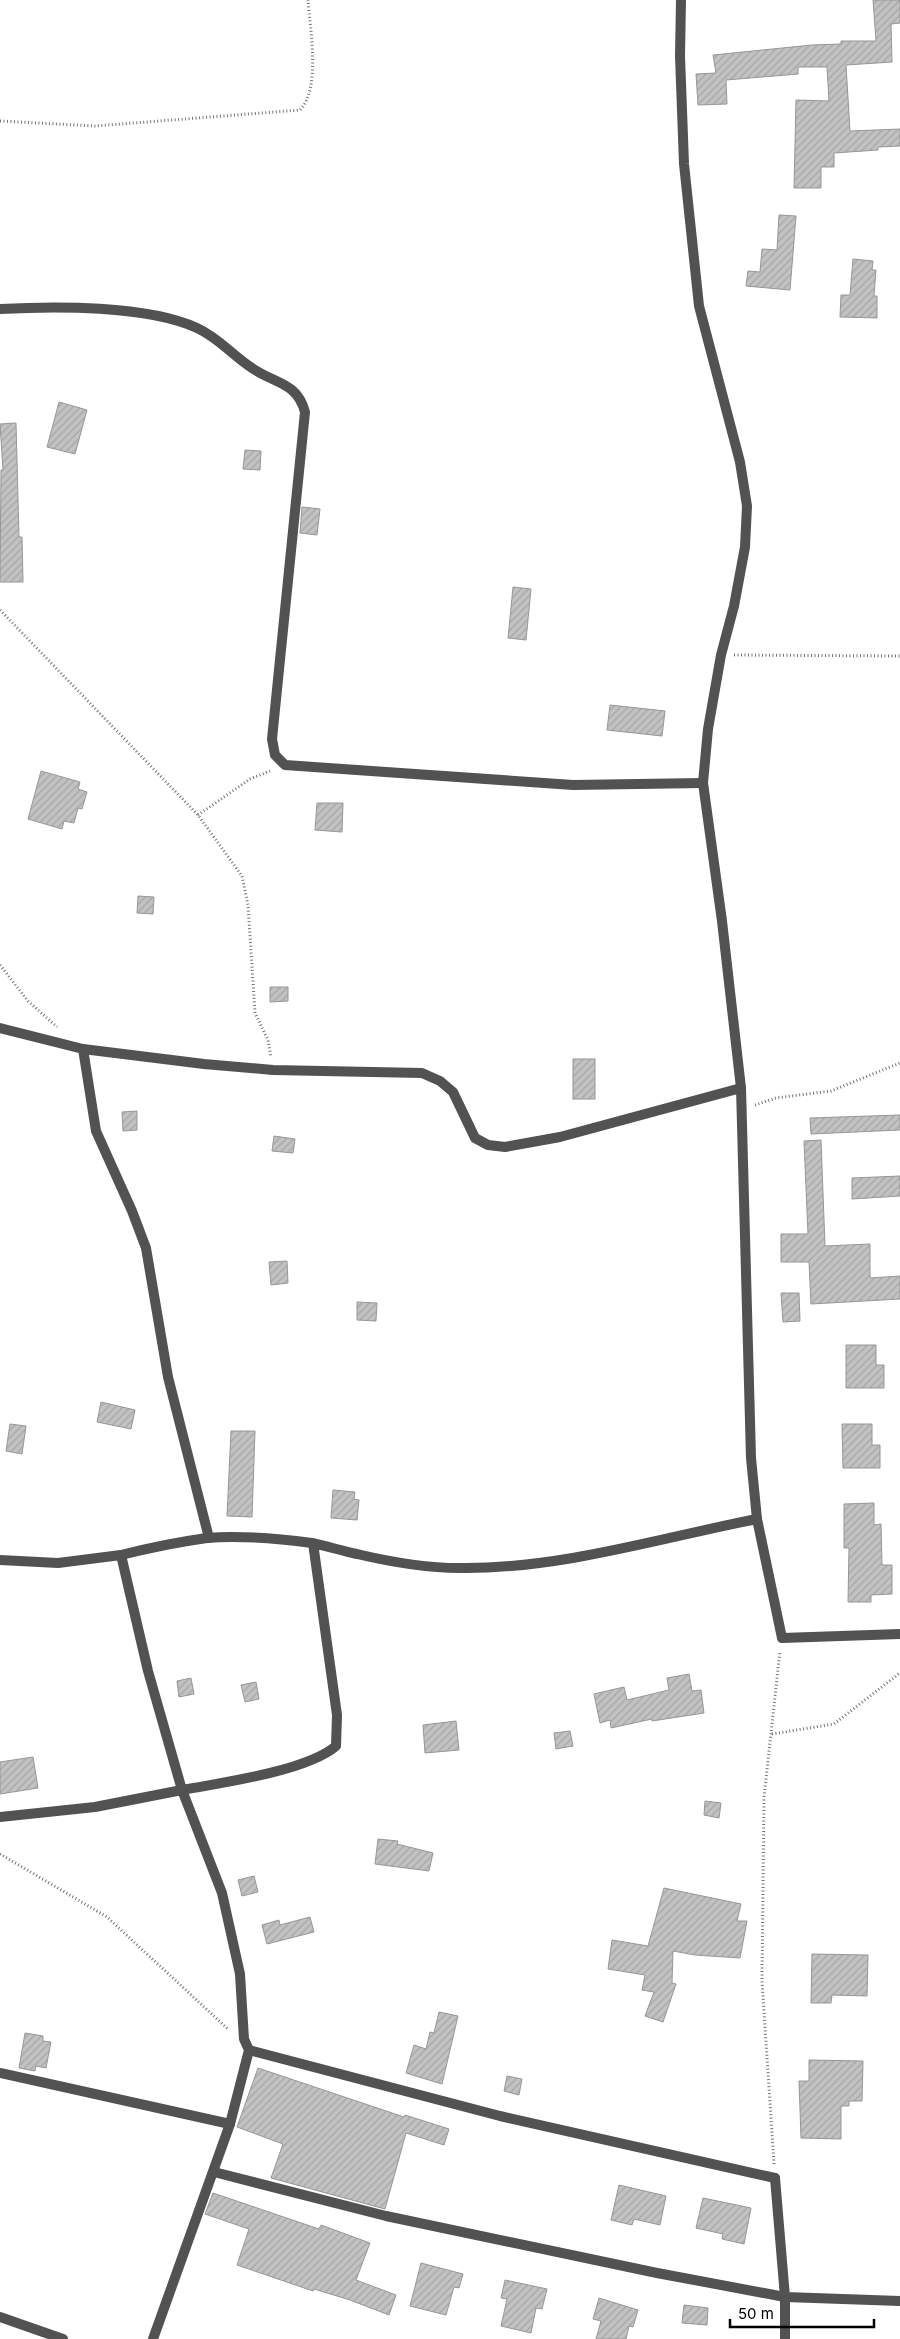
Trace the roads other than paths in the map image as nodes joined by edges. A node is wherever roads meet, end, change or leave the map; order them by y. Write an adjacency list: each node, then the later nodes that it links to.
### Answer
1 (681, 0): 3 (street)
2 (0, 309): 3 (street)
3 (703, 783): 6 (street)
4 (0, 1028): 5 (street)
5 (83, 1049): 6 (street); 8 (street)
6 (741, 1088): 7 (street)
7 (756, 1519): 9 (street); 12 (street)
8 (209, 1538): 9 (street); 10 (street)
9 (313, 1543): 13 (street)
10 (121, 1554): 11 (street); 13 (street)
11 (0, 1560)
12 (900, 1634)
13 (182, 1790): 14 (street); 15 (street)
14 (0, 1817)
15 (249, 2050): 17 (street); 19 (street)
16 (0, 2073): 17 (street)
17 (230, 2124): 18 (street)
18 (214, 2172): 19 (street); 23 (street)
19 (785, 2296): 20 (street); 24 (street)
20 (900, 2301)
21 (0, 2317): 22 (street)
22 (63, 2339)
23 (153, 2339)
24 (785, 2339)

